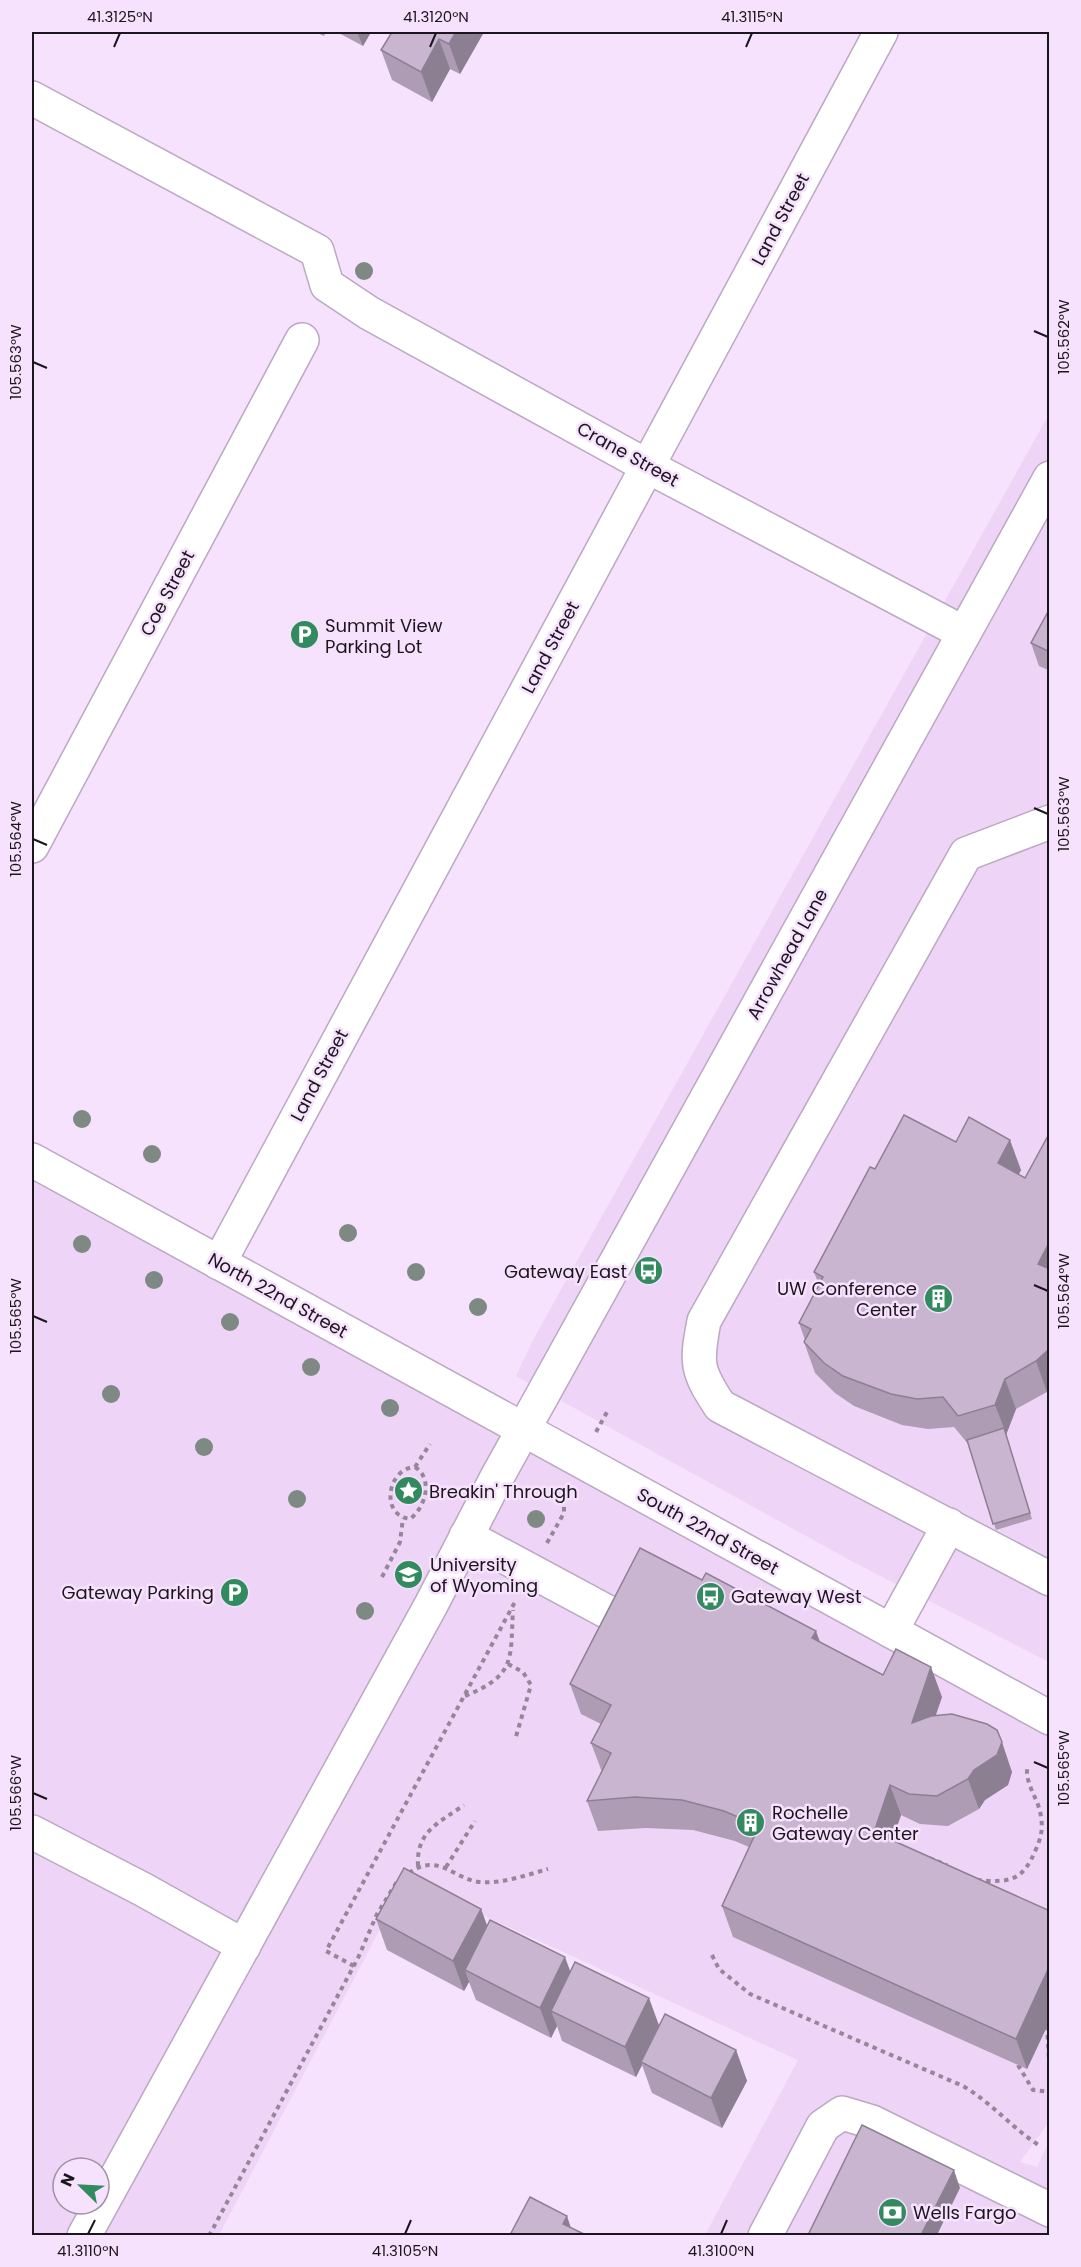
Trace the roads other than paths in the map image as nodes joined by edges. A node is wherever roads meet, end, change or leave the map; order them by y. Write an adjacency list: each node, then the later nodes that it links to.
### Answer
1 (881, 32): 4 (street, Land Street)
2 (32, 98): 4 (street, Crane Street)
3 (302, 340): 8 (street, Coe Street)
4 (647, 466): 6 (street, Crane Street); 10 (street, Land Street)
5 (1050, 478): 6 (street, Arrowhead Lane)
6 (964, 633): 11 (street, Arrowhead Lane)
7 (1050, 822): 12 (street)
8 (32, 846)
9 (32, 1160): 10 (street, North 22nd Street)
10 (219, 1263): 11 (street, North 22nd Street)
11 (524, 1430): 13 (street, Arrowhead Lane); 16 (street, South 22nd Street)
12 (949, 1525): 14 (street); 16 (street)
13 (466, 1536): 15 (street); 19 (street, Arrowhead Lane)
14 (1050, 1579)
15 (628, 1623)
16 (891, 1631): 17 (street, South 22nd Street)
17 (1050, 1718)
18 (32, 1832): 19 (street)
19 (244, 1947): 21 (street, Arrowhead Lane)
20 (1050, 2210): 22 (street)
21 (84, 2235)
22 (765, 2235)

